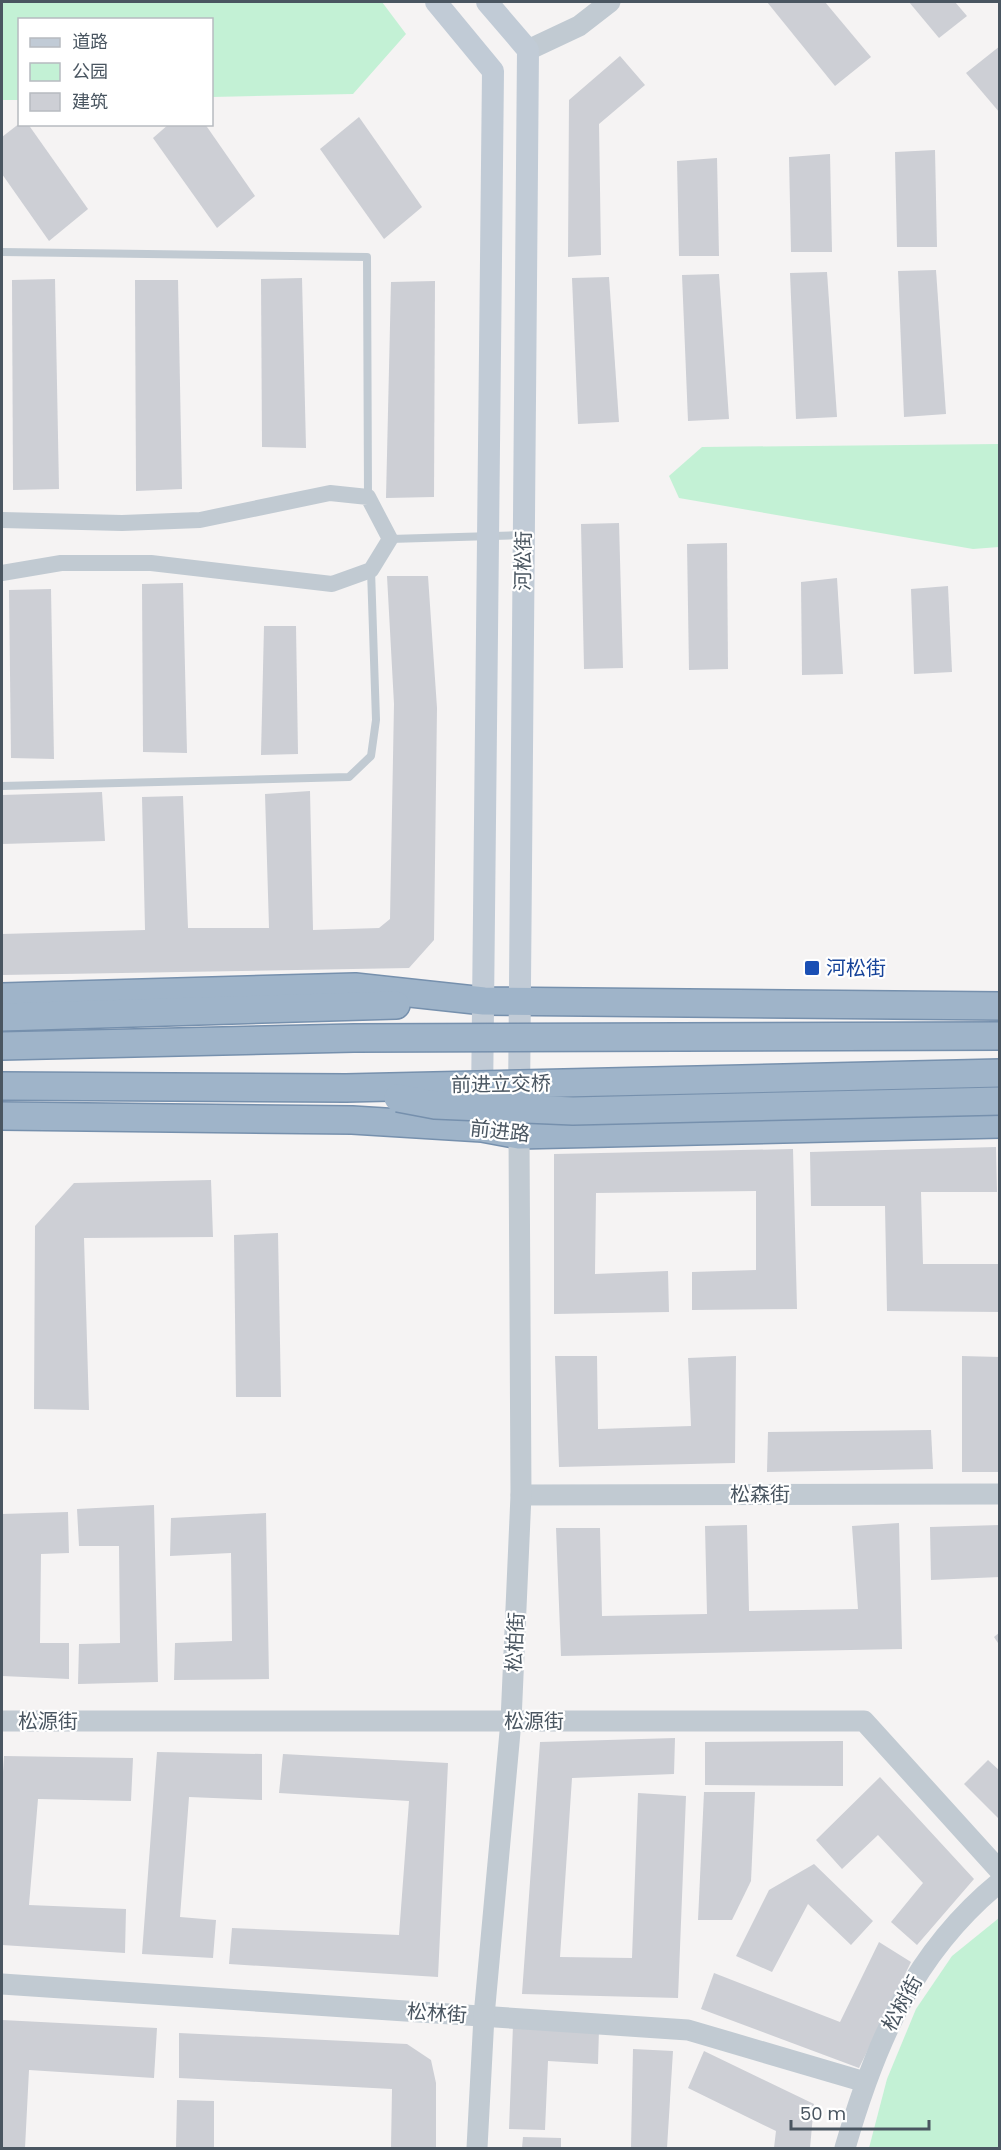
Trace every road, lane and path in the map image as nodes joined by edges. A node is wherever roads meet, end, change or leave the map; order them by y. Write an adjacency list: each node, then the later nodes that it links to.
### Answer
1 (436, 2): 9 (main road, 河松街)
2 (487, 2): 4 (main road)
3 (610, 2): 4 (street)
4 (528, 50): 8 (main road, 河松街)
5 (2, 252): 6 (lane)
6 (368, 497): 7 (street); 10 (street)
7 (3, 516)
8 (523, 535): 9 (lane); 16 (main road, 河松街)
9 (488, 537): 10 (lane); 15 (main road, 河松街)
10 (390, 539): 11 (street)
11 (371, 570): 12 (street); 13 (lane)
12 (2, 573)
13 (2, 786)
14 (2, 998): 15 (highway)
15 (484, 1001): 16 (highway); 18 (highway); 27 (main road, 河松街)
16 (519, 1001): 17 (highway); 28 (main road, 河松街)
17 (999, 1006)
18 (2, 1017)
19 (999, 1036): 20 (highway, bridge)
20 (2, 1046)
21 (999, 1073): 23 (highway, 前进立交桥, bridge)
22 (2, 1086): 23 (highway, 前进立交桥, bridge)
23 (346, 1088): 24 (highway, bridge)
24 (999, 1101)
25 (2, 1116): 27 (highway, 前进路)
26 (999, 1124): 28 (highway, 前进路)
27 (482, 1128): 28 (highway, 前进路)
28 (519, 1135): 30 (street, 松柏街)
29 (999, 1494): 30 (street, 松森街)
30 (521, 1495): 32 (street, 松柏街)
31 (2, 1721): 32 (street, 松源街)
32 (511, 1721): 33 (street, 松源街); 36 (street, 松柏街)
33 (999, 1871)
34 (999, 1882): 37 (street, 松树街)
35 (2, 1984): 36 (street, 松林街)
36 (484, 2016): 37 (street, 松林街); 38 (street, 松柏街)
37 (865, 2082): 39 (street, 松树街)
38 (477, 2148)
39 (845, 2148)

